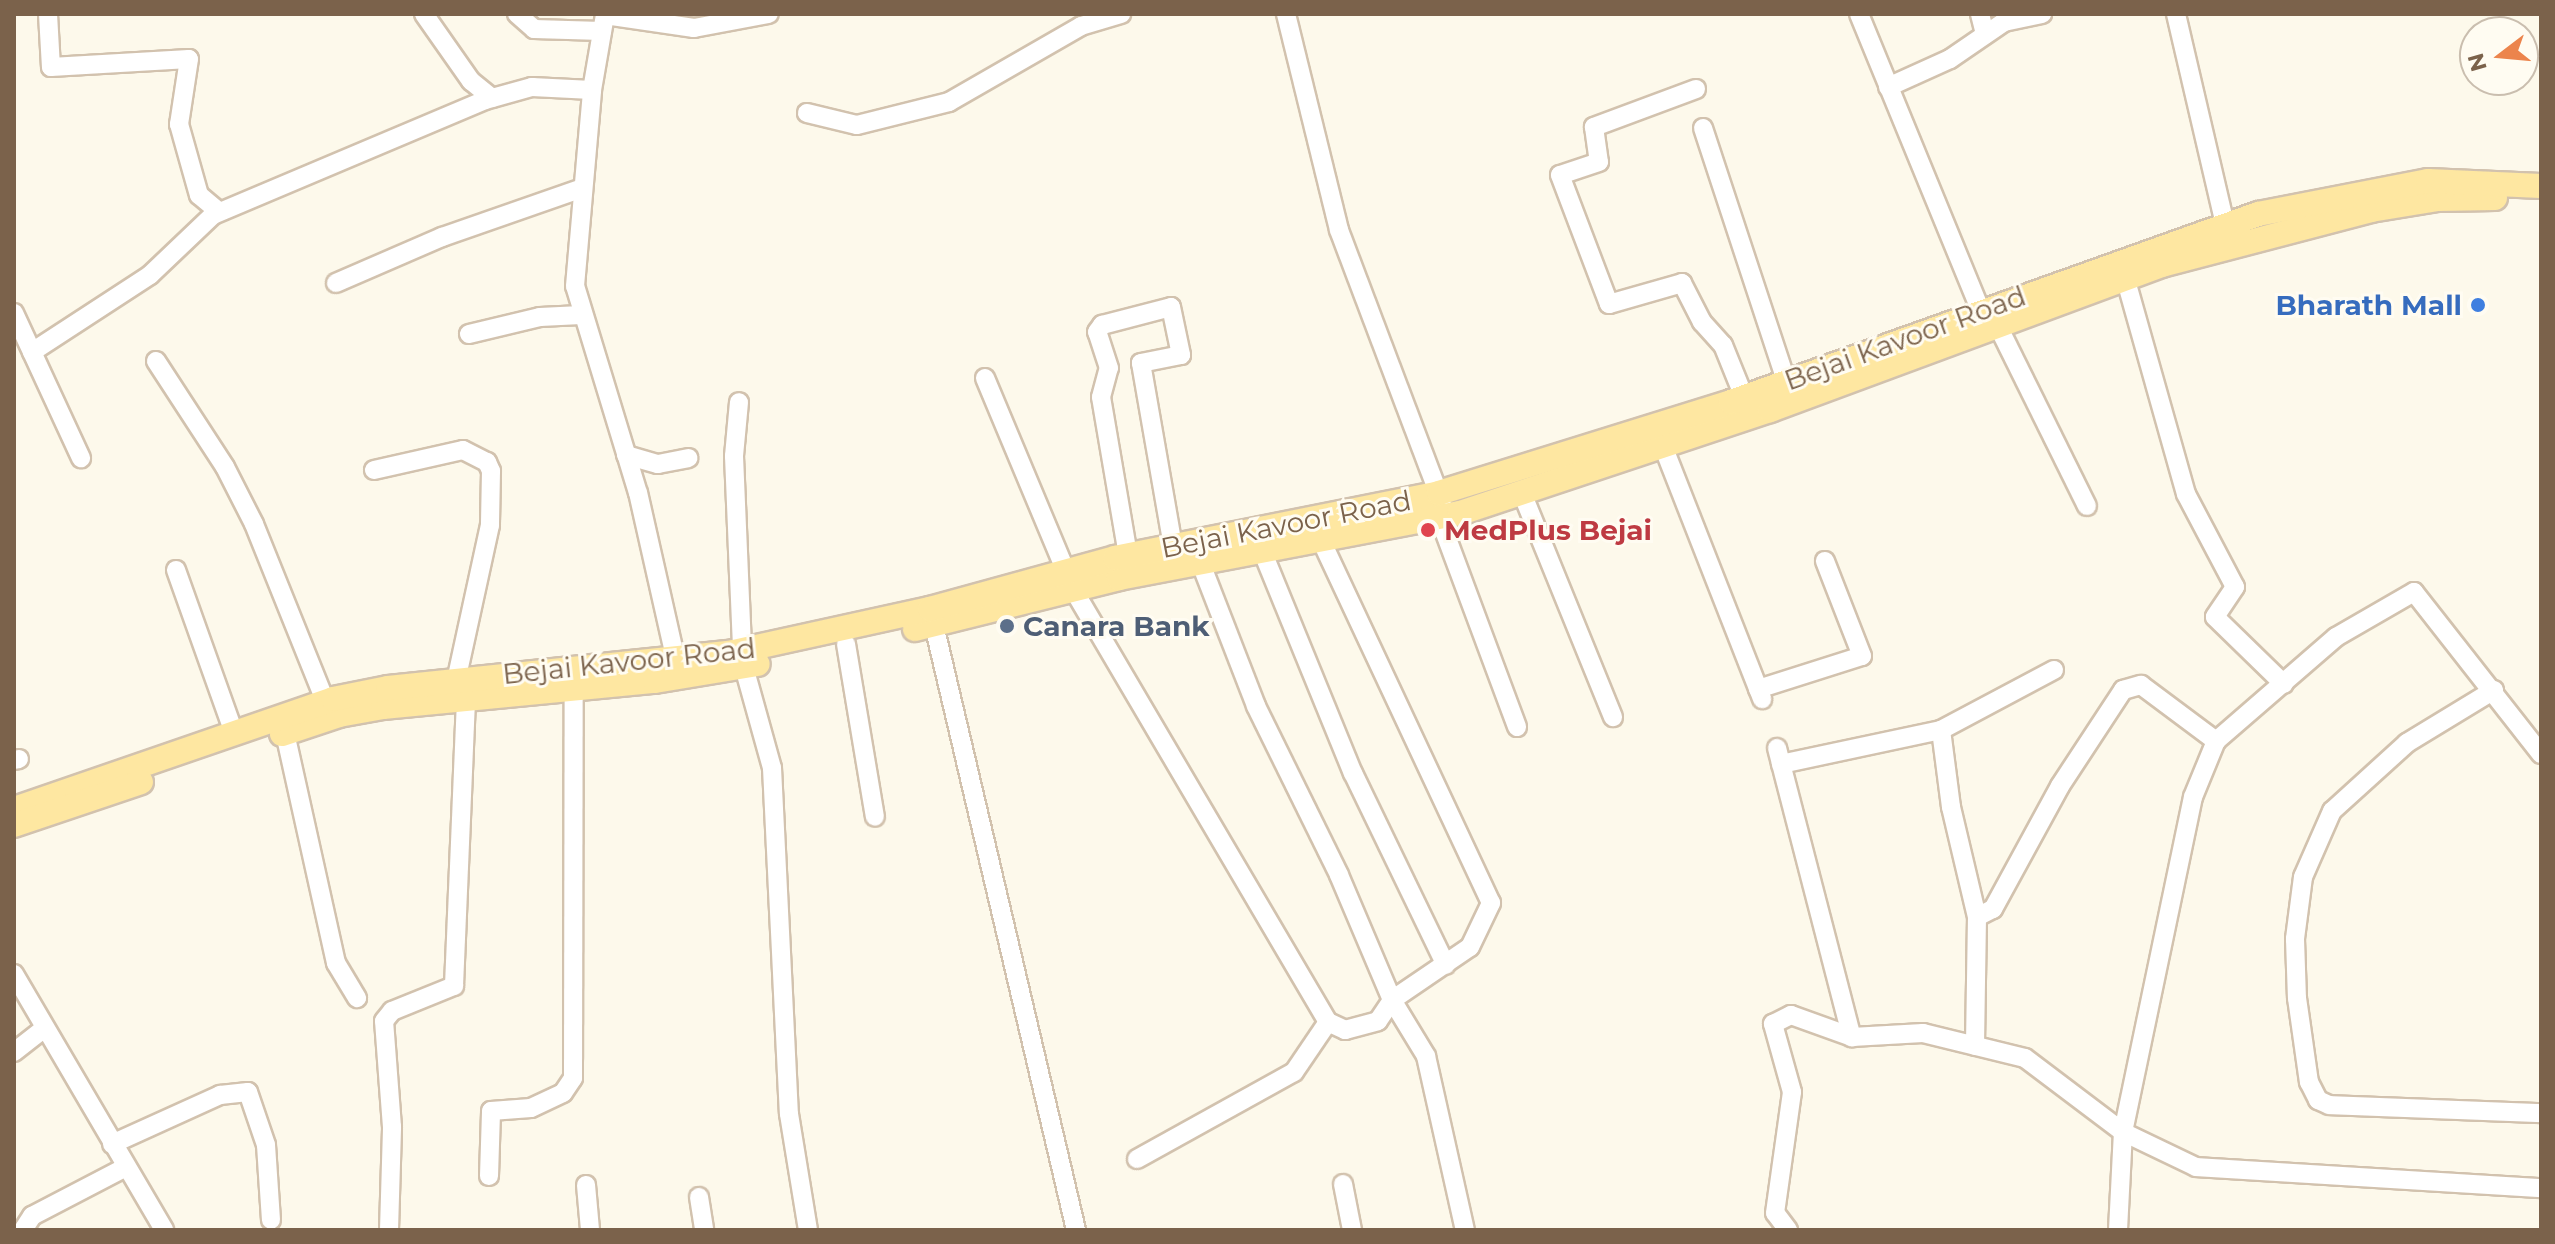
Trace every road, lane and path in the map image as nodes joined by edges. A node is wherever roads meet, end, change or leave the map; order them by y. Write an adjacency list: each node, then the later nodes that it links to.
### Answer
1 (48, 14): 22 (street)
2 (424, 14): 16 (street)
3 (517, 14): 11 (street)
4 (769, 14): 11 (street)
5 (1121, 14): 17 (street)
6 (1286, 14): 45 (street)
7 (1859, 14): 13 (street)
8 (1980, 14): 12 (street)
9 (2042, 14): 12 (street)
10 (2176, 14): 23 (street)
11 (602, 31): 15 (street)
12 (1985, 34): 13 (street)
13 (1888, 87): 28 (street)
14 (1696, 89): 36 (street)
15 (592, 90): 16 (street); 20 (street)
16 (492, 98): 22 (street)
17 (807, 113)
18 (1703, 128): 35 (street)
19 (2541, 186): 23 (main road, Bejai Kavoor Road)
20 (580, 189): 25 (street); 27 (street)
21 (2541, 201): 23 (main road, Bejai Kavoor Road)
22 (219, 212): 30 (street)
23 (2227, 235): 24 (main road, Bejai Kavoor Road); 28 (main road, Bejai Kavoor Road)
24 (2125, 277): 28 (main road, Bejai Kavoor Road); 60 (street)
25 (336, 283)
26 (14, 313): 30 (street)
27 (581, 315): 29 (street); 39 (street)
28 (1989, 317): 35 (main road, Bejai Kavoor Road); 38 (main road, Bejai Kavoor Road); 44 (street)
29 (469, 334)
30 (32, 352): 40 (street)
31 (156, 361): 63 (street)
32 (1141, 363): 33 (street); 33 (street); 47 (street)
33 (1109, 368): 49 (street)
34 (985, 378): 53 (street)
35 (1786, 381): 36 (main road, Bejai Kavoor Road)
36 (1744, 397): 45 (main road, Bejai Kavoor Road)
37 (739, 402): 56 (street)
38 (1663, 446): 43 (main road, Bejai Kavoor Road); 50 (street)
39 (626, 455): 41 (street); 57 (street)
40 (81, 458)
41 (688, 458)
42 (374, 470): 61 (street)
43 (1522, 493): 45 (main road, Bejai Kavoor Road); 64 (street)
44 (2087, 506)
45 (1442, 509): 46 (main road, Bejai Kavoor Road); 47 (main road, Bejai Kavoor Road); 65 (street)
46 (1322, 542): 48 (main road, Bejai Kavoor Road); 75 (street)
47 (1173, 546): 49 (main road, Bejai Kavoor Road)
48 (1263, 553): 51 (main road, Bejai Kavoor Road); 75 (street)
49 (1128, 555): 53 (main road, Bejai Kavoor Road)
50 (1825, 561)
51 (1201, 564): 53 (main road, Bejai Kavoor Road); 78 (street)
52 (176, 570): 67 (street)
53 (1067, 575): 54 (main road, Bejai Kavoor Road); 56 (main road, Bejai Kavoor Road); 79 (street)
54 (934, 625): 55 (main road, Bejai Kavoor Road); 101 (street)
55 (846, 644): 56 (main road, Bejai Kavoor Road); 72 (street)
56 (739, 659): 57 (main road, Bejai Kavoor Road); 59 (main road, Bejai Kavoor Road); 100 (street)
57 (676, 661): 59 (main road, Bejai Kavoor Road)
58 (2054, 670): 66 (street)
59 (574, 679): 61 (main road, Bejai Kavoor Road); 89 (street)
60 (2284, 684): 62 (street); 69 (street)
61 (461, 690): 63 (main road, Bejai Kavoor Road); 68 (main road, Bejai Kavoor Road); 97 (street)
62 (2494, 690): 70 (street); 84 (street)
63 (325, 701): 67 (main road, Bejai Kavoor Road)
64 (1613, 717)
65 (1517, 727)
66 (1941, 730): 74 (street); 81 (street)
67 (234, 733): 71 (main road, Bejai Kavoor Road)
68 (285, 733): 73 (main road, Bejai Kavoor Road); 77 (street)
69 (2216, 741): 74 (street); 85 (street)
70 (2541, 754)
71 (14, 809)
72 (875, 817)
73 (14, 825)
74 (1977, 917): 82 (street)
75 (1446, 965): 78 (street)
76 (14, 974): 80 (street)
77 (357, 998)
78 (1392, 1000): 79 (street); 103 (street)
79 (1328, 1022): 87 (street)
80 (45, 1028): 83 (street); 86 (street)
81 (1852, 1037): 82 (street); 104 (street)
82 (1975, 1046): 85 (street)
83 (14, 1052)
84 (2541, 1113)
85 (2123, 1132): 92 (street); 105 (street)
86 (112, 1144): 88 (street); 94 (street)
87 (1137, 1159)
88 (126, 1167): 95 (street); 96 (street)
89 (489, 1176)
90 (1343, 1184): 102 (street)
91 (586, 1185): 98 (street)
92 (2541, 1188)
93 (699, 1197): 99 (street)
94 (271, 1220)
95 (23, 1230)
96 (164, 1230)
97 (389, 1230)
98 (590, 1230)
99 (704, 1230)
100 (808, 1230)
101 (1076, 1230)
102 (1352, 1230)
103 (1465, 1230)
104 (1788, 1230)
105 (2118, 1230)

